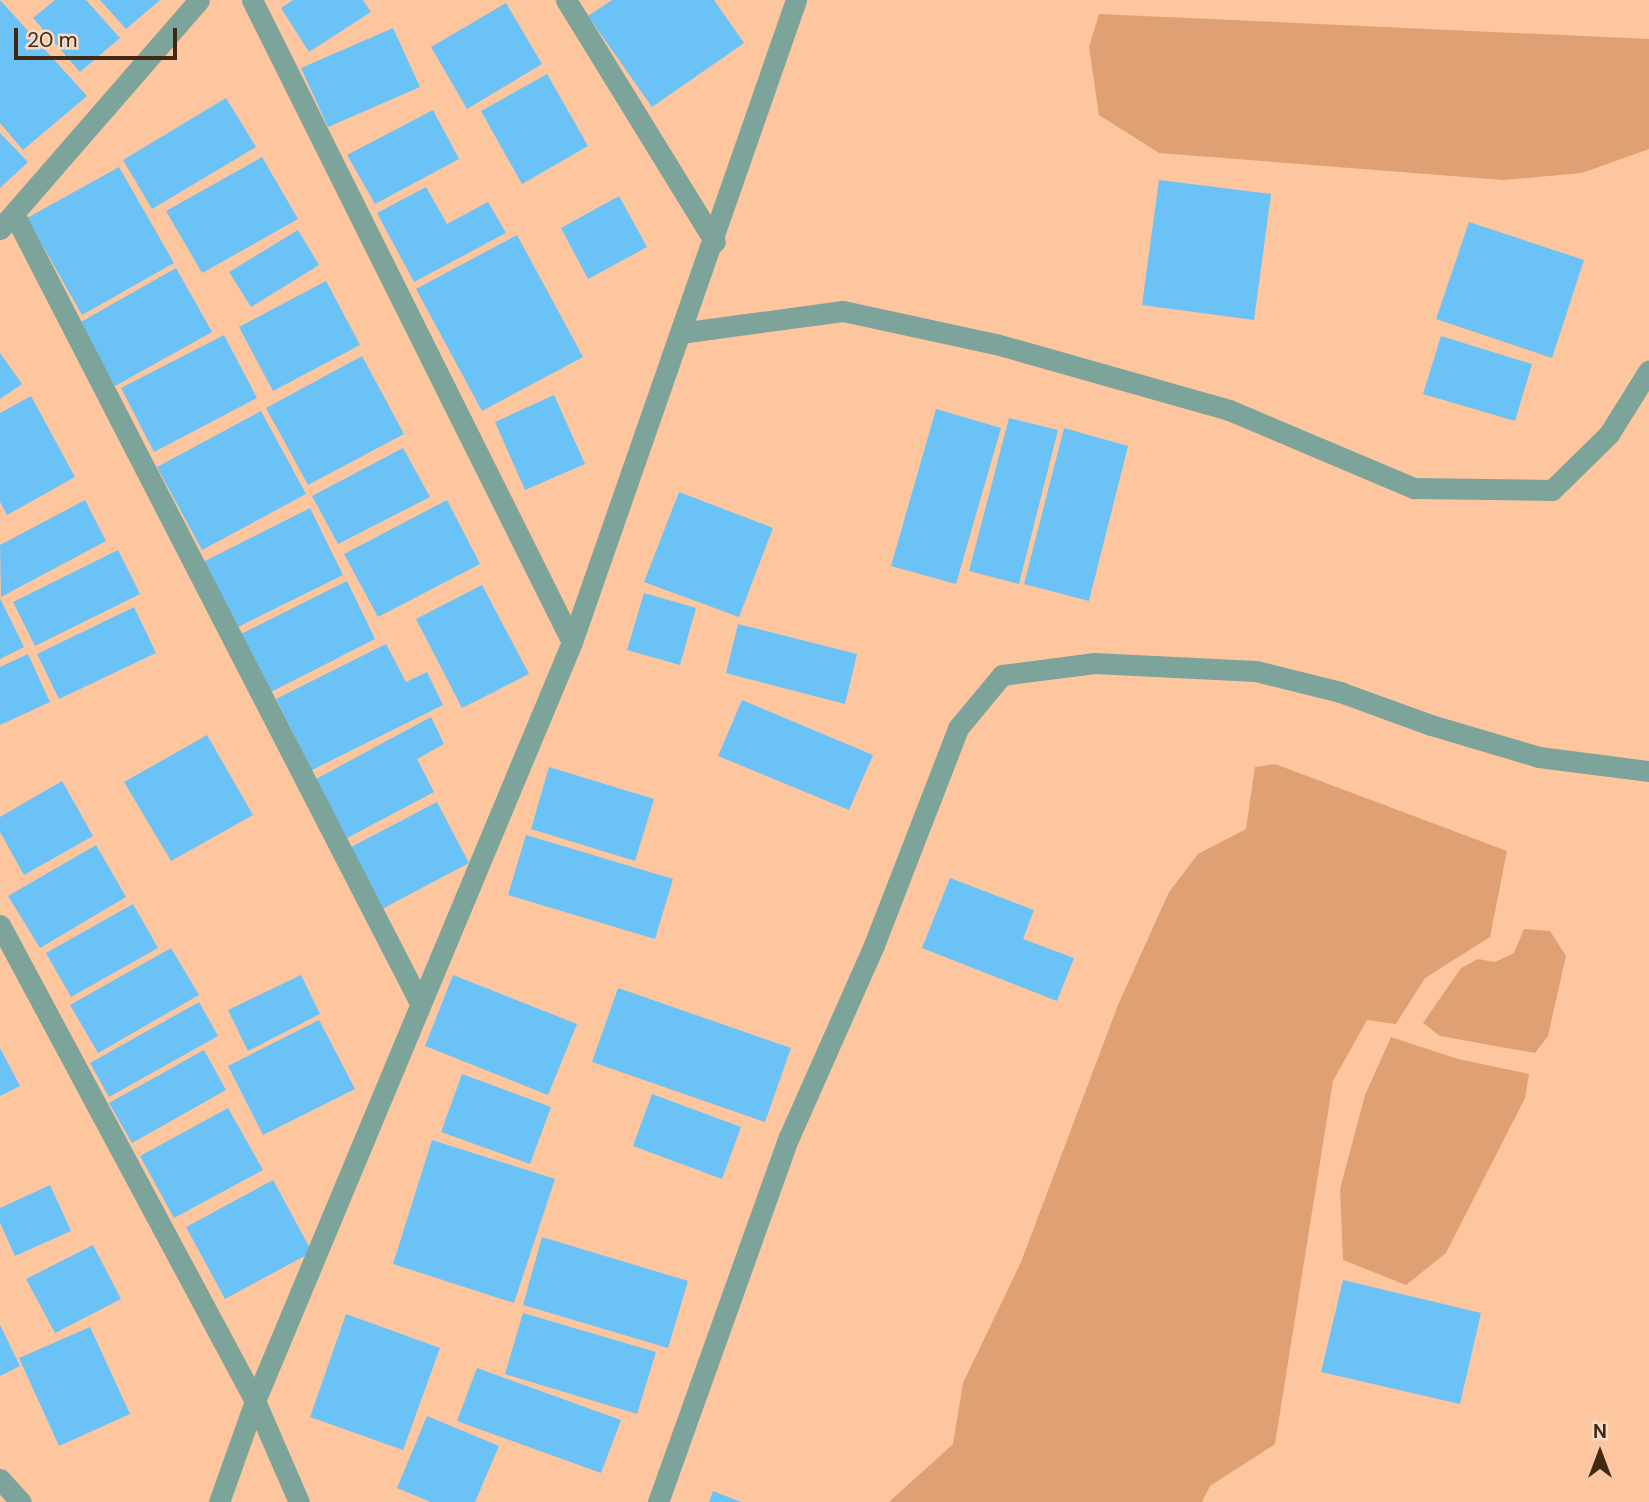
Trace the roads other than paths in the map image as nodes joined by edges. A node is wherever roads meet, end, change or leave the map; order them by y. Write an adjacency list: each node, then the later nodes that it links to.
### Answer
1 (199, 0): 5 (street)
2 (252, 0): 9 (street)
3 (566, 0): 6 (street)
4 (796, 0): 6 (street)
5 (7, 221): 12 (street)
6 (715, 242): 7 (street)
7 (680, 333): 8 (street); 9 (street)
8 (1649, 370)
9 (572, 642): 12 (street)
10 (1649, 771): 18 (street)
11 (0, 925): 13 (street)
12 (420, 1003): 13 (street)
13 (255, 1401): 16 (street); 17 (street)
14 (0, 1479): 15 (street)
15 (21, 1502)
16 (219, 1502)
17 (299, 1502)
18 (658, 1502)

